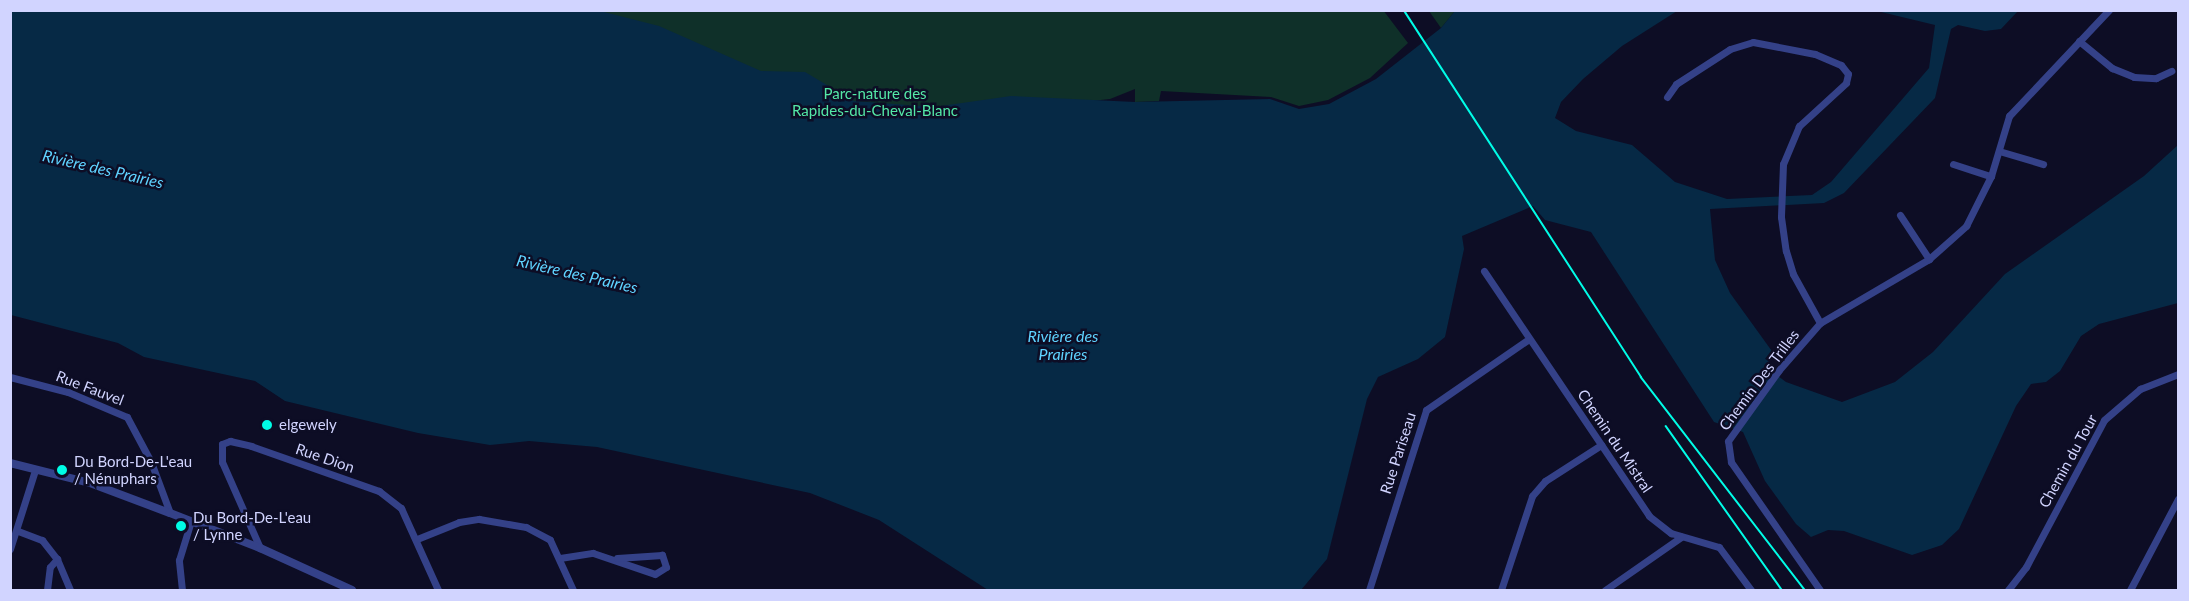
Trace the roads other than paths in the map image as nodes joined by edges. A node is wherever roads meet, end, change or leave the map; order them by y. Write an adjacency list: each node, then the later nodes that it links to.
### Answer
1 (2109, 10): 2 (street, Chemin Des Trilles)
2 (2079, 41): 3 (street); 5 (street, Chemin Des Trilles)
3 (2171, 71)
4 (1667, 97): 12 (street)
5 (1999, 151): 7 (street); 8 (street, Chemin Des Trilles)
6 (1953, 164): 8 (street)
7 (2043, 164)
8 (1990, 176): 10 (street, Chemin Des Trilles)
9 (1900, 215): 10 (street)
10 (1929, 260): 12 (street, Chemin Des Trilles)
11 (1484, 271): 13 (street, Chemin du Mistral)
12 (1820, 323): 40 (street, Chemin Des Trilles)
13 (1529, 339): 16 (street, Chemin du Mistral); 36 (street, Rue Pariseau)
14 (2178, 374): 41 (street, Chemin du Tour)
15 (10, 377): 20 (street, Rue Fauvel)
16 (1601, 445): 23 (street, Chemin du Mistral); 37 (street)
17 (10, 464): 18 (street)
18 (35, 470): 20 (street); 22 (street)
19 (2178, 499): 42 (street)
20 (170, 513): 21 (street)
21 (191, 521): 25 (street); 32 (street)
22 (18, 531): 26 (street); 29 (street)
23 (1681, 537): 38 (street); 39 (street, Chemin du Mistral)
24 (417, 539): 25 (street, Rue Dion); 27 (street); 34 (street, Rue Dion)
25 (260, 548): 33 (street)
26 (10, 549)
27 (560, 558): 28 (street); 35 (street)
28 (617, 558): 28 (street)
29 (57, 559): 30 (street); 31 (street)
30 (47, 591)
31 (70, 591)
32 (182, 591)
33 (352, 591)
34 (438, 591)
35 (573, 591)
36 (1369, 591)
37 (1501, 591)
38 (1605, 591)
39 (1751, 591)
40 (1820, 591)
41 (2008, 591)
42 (2130, 591)

